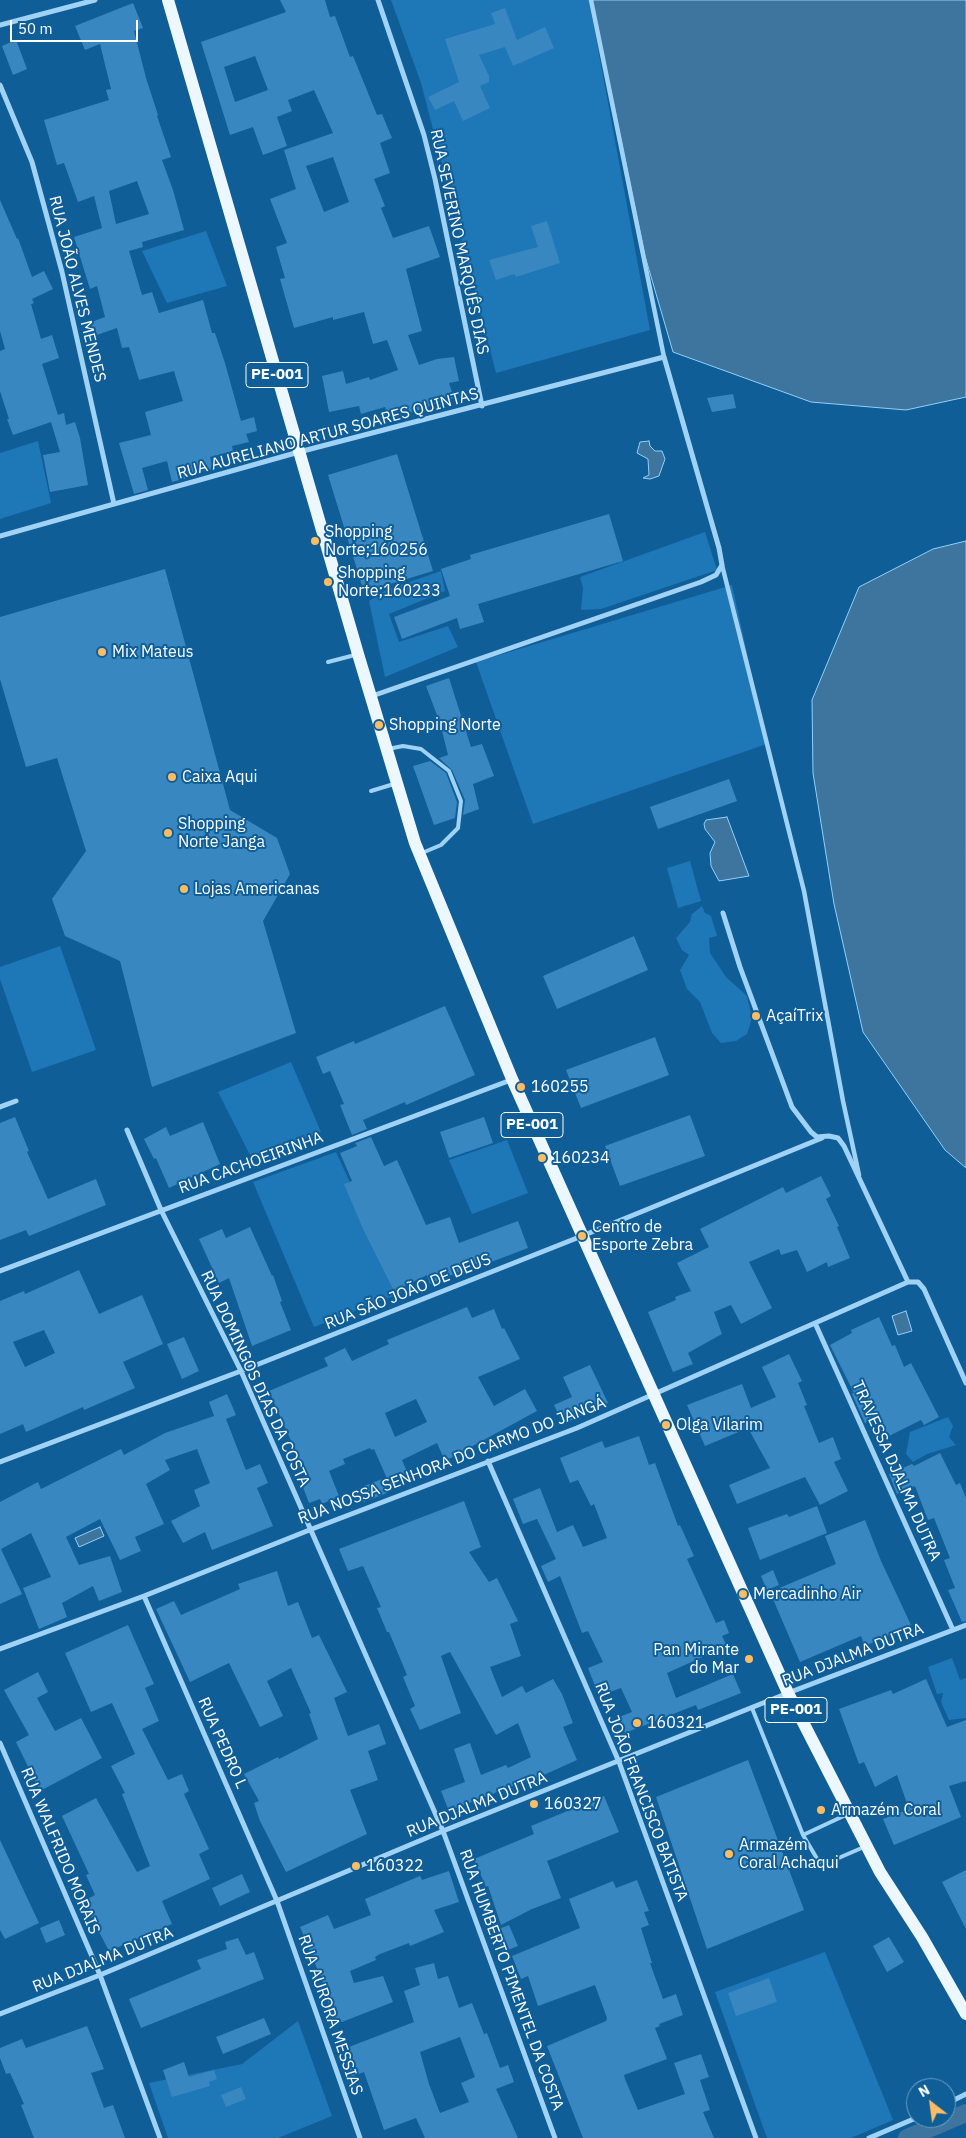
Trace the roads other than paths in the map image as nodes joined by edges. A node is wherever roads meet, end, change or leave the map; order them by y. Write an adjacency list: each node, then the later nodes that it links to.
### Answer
1 (95, 0): 5 (street)
2 (168, 0): 9 (main road, PE-001)
3 (378, 0): 8 (street, RUA SEVERINO MARQUÊS DIAS)
4 (591, 0): 7 (street)
5 (0, 25)
6 (0, 85): 10 (street, RUA JOÃO ALVES MENDES)
7 (664, 357): 8 (street, RUA AURELIANO ARTUR SOARES QUINTAS); 12 (street)
8 (482, 406): 9 (street, RUA AURELIANO ARTUR SOARES QUINTAS)
9 (299, 452): 10 (street, RUA AURELIANO ARTUR SOARES QUINTAS); 13 (main road, PE-001)
10 (114, 504): 11 (street, RUA AURELIANO ARTUR SOARES QUINTAS)
11 (0, 536)
12 (722, 565): 15 (street); 26 (street)
13 (358, 654): 14 (lane); 15 (main road, PE-001)
14 (328, 662)
15 (370, 696): 16 (main road, PE-001)
16 (387, 750): 17 (main road, PE-001); 19 (lane)
17 (397, 783): 18 (lane); 19 (main road, PE-001)
18 (371, 791)
19 (419, 854): 21 (main road, PE-001)
20 (723, 913): 25 (street)
21 (512, 1080): 27 (street, RUA CACHOEIRINHA); 28 (main road, PE-001)
22 (16, 1101): 23 (street)
23 (0, 1107)
24 (127, 1130): 27 (street, RUA DOMINGOS DIAS DA COSTA)
25 (822, 1138): 26 (street); 28 (street, RUA SÃO JOÃO DE DEUS)
26 (861, 1182): 30 (street)
27 (161, 1210): 29 (street, RUA CACHOEIRINHA); 32 (street, RUA DOMINGOS DIAS DA COSTA)
28 (582, 1236): 32 (street, RUA SÃO JOÃO DE DEUS); 34 (main road, PE-001)
29 (0, 1271)
30 (908, 1282): 31 (street, RUA NOSSA SENHORA DO CARMO DO JANGÁ); 33 (street)
31 (815, 1323): 34 (street, RUA NOSSA SENHORA DO CARMO DO JANGÁ); 40 (street, TRAVESSA DJALMA DUTRA)
32 (241, 1371): 36 (street, RUA SÃO JOÃO DE DEUS); 37 (street, RUA DOMINGOS DIAS DA COSTA)
33 (966, 1383)
34 (651, 1394): 35 (street, RUA NOSSA SENHORA DO CARMO DO JANGÁ); 42 (main road, PE-001)
35 (488, 1461): 37 (street, RUA NOSSA SENHORA DO CARMO DO JANGÁ); 45 (street, RUA JOÃO FRANCISCO BATISTA)
36 (0, 1462)
37 (312, 1529): 38 (street, RUA NOSSA SENHORA DO CARMO DO JANGÁ); 47 (street, RUA DOMINGOS DIAS DA COSTA)
38 (144, 1596): 41 (street, RUA NOSSA SENHORA DO CARMO DO JANGÁ); 50 (street, RUA PEDRO L)
39 (966, 1625): 40 (street, RUA DJALMA DUTRA)
40 (953, 1630): 42 (street, RUA DJALMA DUTRA)
41 (0, 1650)
42 (788, 1694): 43 (street, RUA DJALMA DUTRA); 46 (main road, PE-001)
43 (752, 1708): 45 (street, RUA DJALMA DUTRA); 48 (lane)
44 (0, 1743): 51 (street, RUA WALFRIDO MORAIS)
45 (619, 1762): 47 (street, RUA DJALMA DUTRA); 58 (street, RUA JOÃO FRANCISCO BATISTA)
46 (850, 1813): 48 (lane); 49 (main road, PE-001)
47 (443, 1831): 50 (street, RUA DJALMA DUTRA); 57 (street, RUA HUMBERTO PIMENTEL DA COSTA)
48 (802, 1835): 49 (lane)
49 (867, 1846): 53 (main road, PE-001)
50 (277, 1901): 51 (street, RUA DJALMA DUTRA); 56 (street, RUA AURORA MESSIAS)
51 (100, 1975): 52 (street, RUA DJALMA DUTRA); 55 (street, RUA WALFRIDO MORAIS)
52 (0, 2014)
53 (966, 2014)
54 (906, 2122): 59 (street)
55 (160, 2138)
56 (360, 2138)
57 (554, 2138)
58 (756, 2138)
59 (869, 2138)

